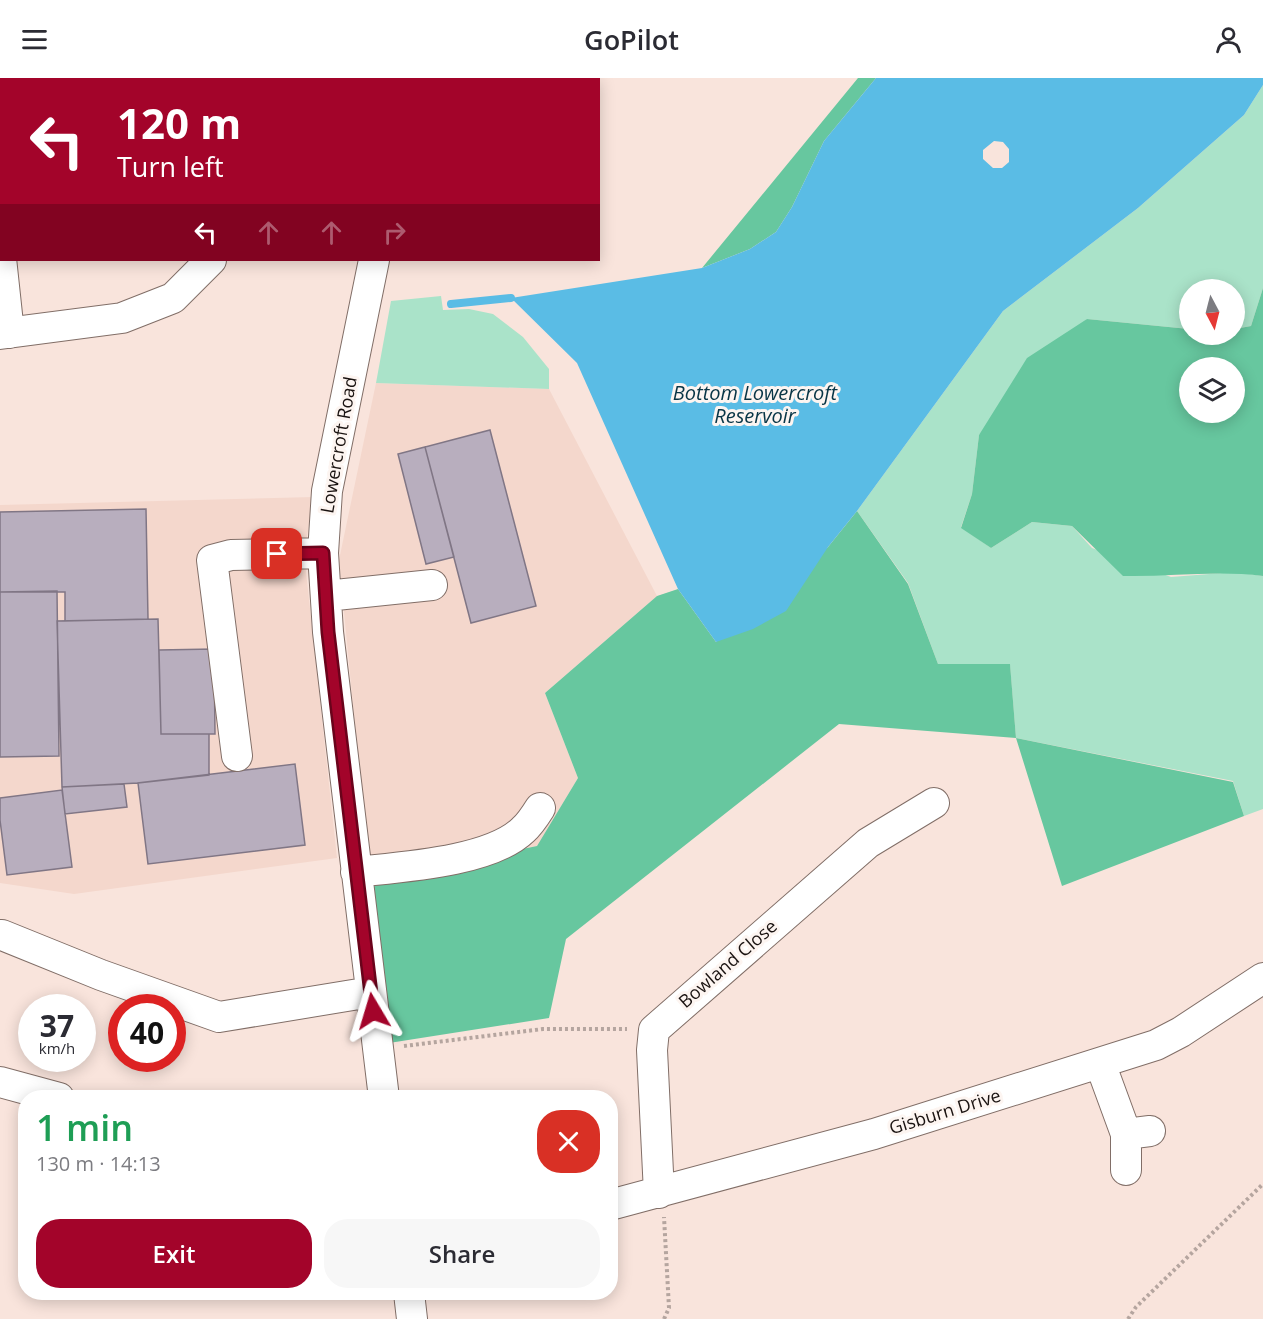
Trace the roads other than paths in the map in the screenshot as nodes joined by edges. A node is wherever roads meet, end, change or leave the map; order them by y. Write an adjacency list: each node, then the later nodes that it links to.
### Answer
1 (1, 261): 4 (street)
2 (210, 261): 4 (street)
3 (374, 261): 5 (street, Lowercroft Road)
4 (4, 333)
5 (323, 553): 7 (street, Lowercroft Road); 8 (street)
6 (432, 585): 7 (street)
7 (326, 596): 11 (street, Lowercroft Road)
8 (237, 756)
9 (915, 805): 20 (street, Bowland Close)
10 (540, 808): 11 (street)
11 (356, 872): 14 (street, Lowercroft Road)
12 (2, 935): 14 (street)
13 (1263, 978): 15 (street, Gisburn Drive)
14 (371, 992): 18 (street, Lowercroft Road)
15 (1100, 1063): 19 (street); 20 (street, Gisburn Drive)
16 (0, 1082): 17 (street)
17 (30, 1090)
18 (383, 1090)
19 (1126, 1170)
20 (659, 1193): 21 (street, Gisburn Drive)
21 (618, 1203)
22 (410, 1300): 23 (street)
23 (412, 1319)

